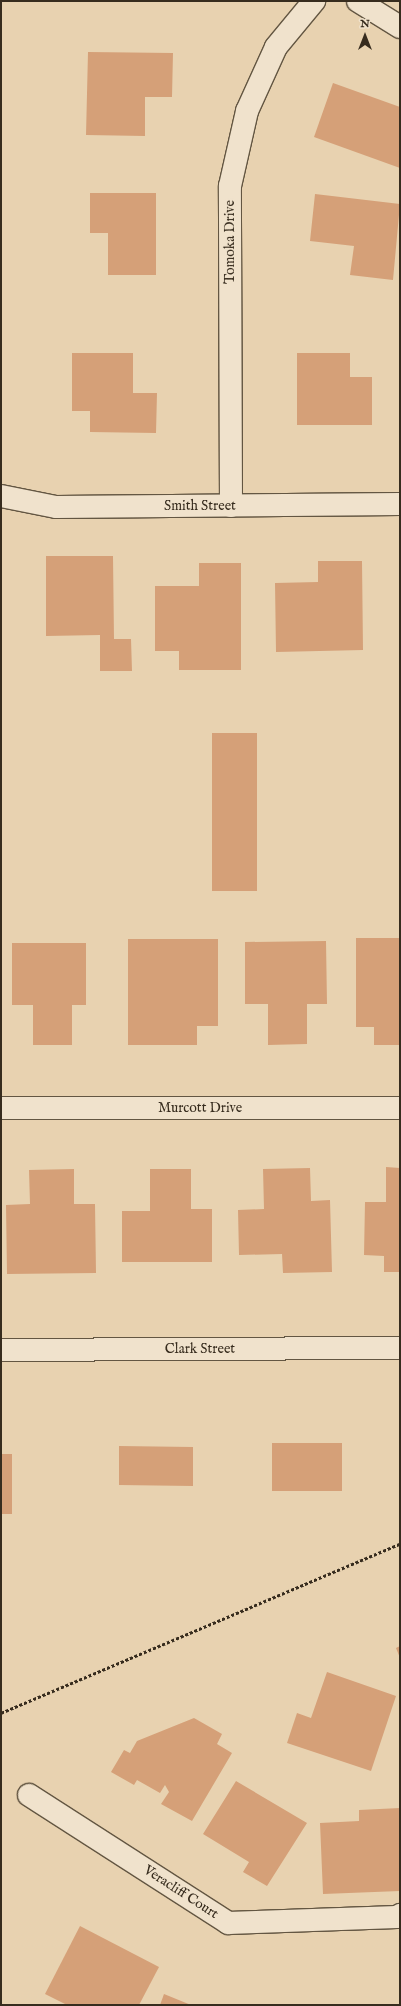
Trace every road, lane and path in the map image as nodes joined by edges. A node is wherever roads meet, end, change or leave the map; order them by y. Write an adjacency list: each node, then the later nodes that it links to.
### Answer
1 (314, 1): 6 (street, Tomoka Drive)
2 (358, 1): 3 (street)
3 (400, 27)
4 (1, 496): 6 (street, Smith Street)
5 (400, 504): 6 (street, Smith Street)
6 (231, 506)
7 (1, 1108): 8 (street, Murcott Drive)
8 (400, 1108)
9 (400, 1348): 10 (street, Clark Street)
10 (1, 1350)
11 (400, 1544): 12 (path)
12 (1, 1713)
13 (29, 1795): 14 (street, Veracliff Court)
14 (400, 1915)

